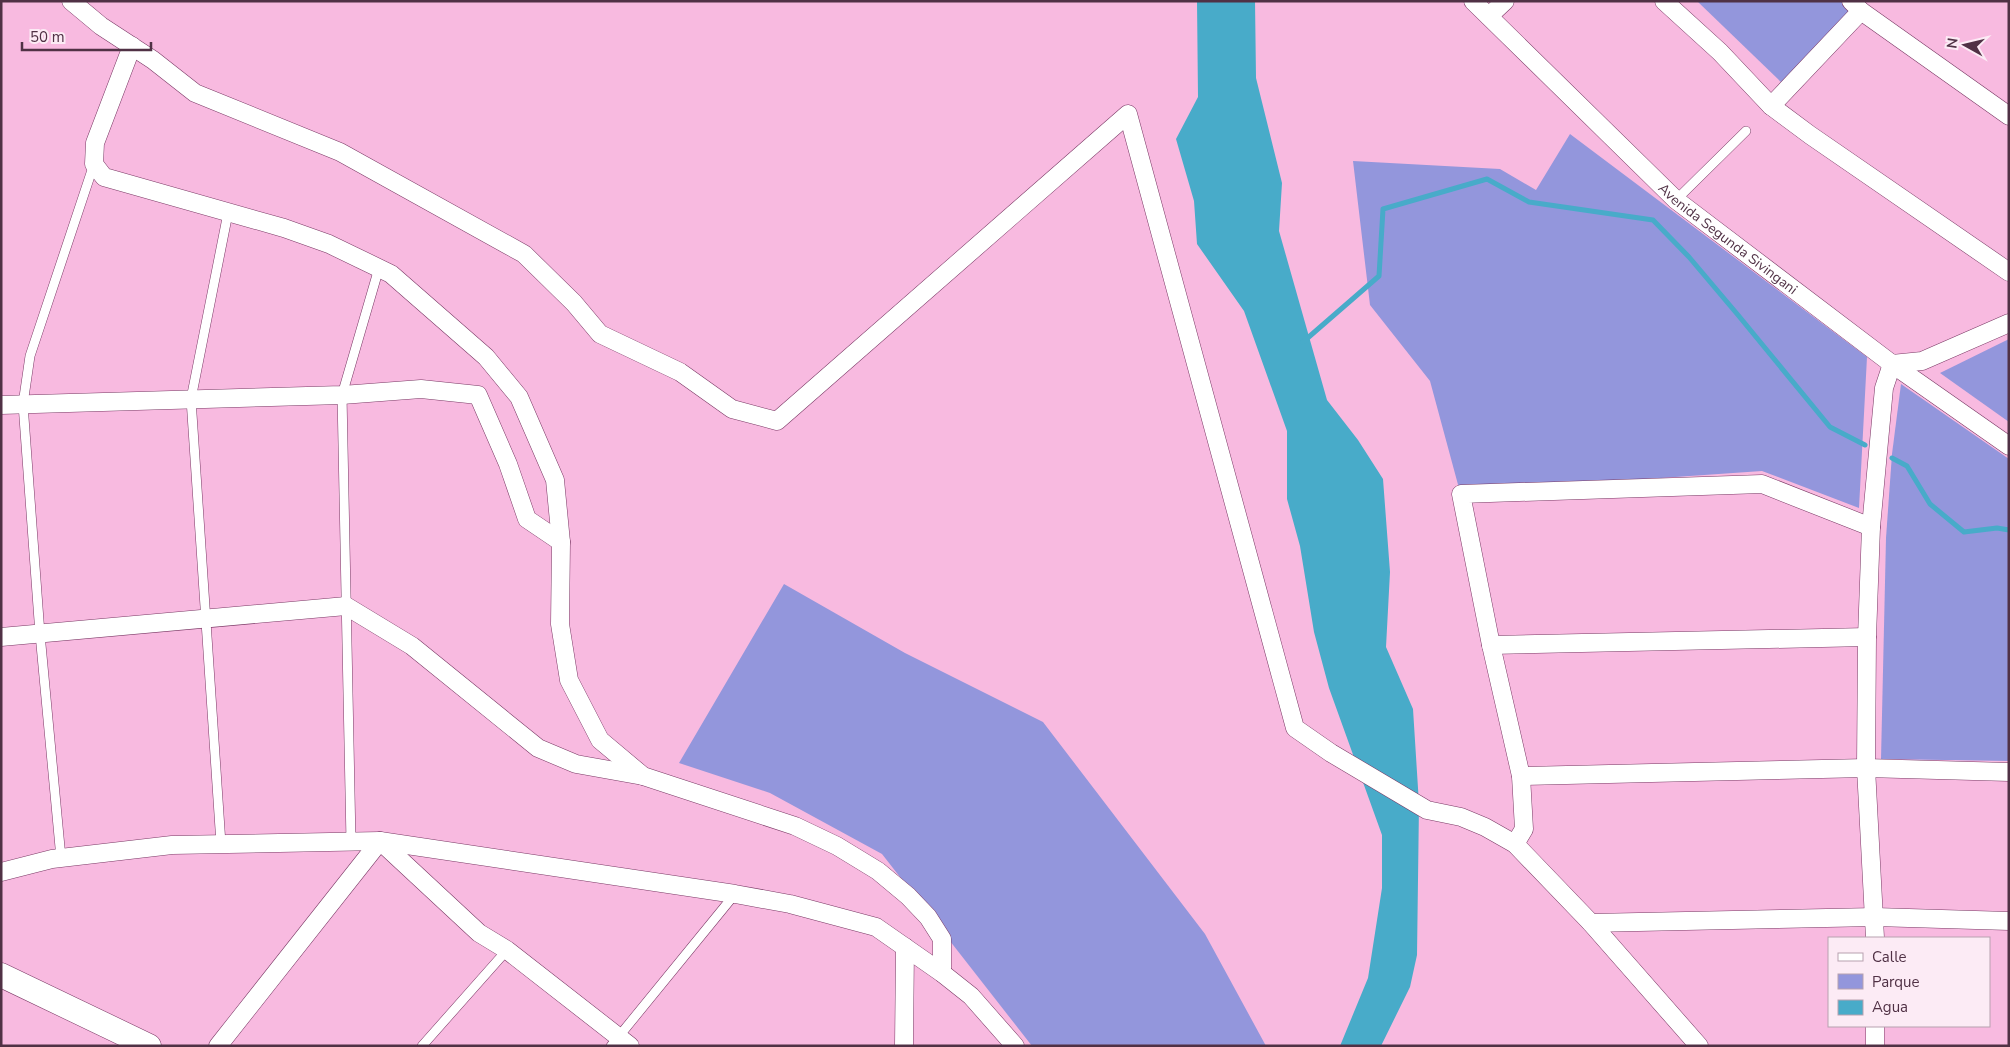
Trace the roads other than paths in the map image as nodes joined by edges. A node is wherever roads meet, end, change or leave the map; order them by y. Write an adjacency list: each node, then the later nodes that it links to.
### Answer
1 (71, 1): 7 (street)
2 (1473, 1): 6 (street, Avenida Segunda Sivingani)
3 (1504, 1): 6 (street)
4 (1664, 1): 8 (street)
5 (1856, 6): 8 (street); 9 (street)
6 (1489, 16): 12 (street, Avenida Segunda Sivingani)
7 (132, 46): 11 (street); 38 (street)
8 (1771, 106): 15 (street)
9 (2009, 116)
10 (1746, 131): 12 (lane)
11 (94, 164): 13 (street); 20 (lane)
12 (1676, 200): 17 (street, Avenida Segunda Sivingani)
13 (228, 213): 14 (street); 19 (lane)
14 (379, 268): 18 (lane); 24 (street)
15 (2009, 272)
16 (2009, 323): 17 (street)
17 (1892, 364): 22 (street, Avenida Segunda Sivingani); 23 (street)
18 (342, 395): 19 (street); 24 (street); 25 (lane)
19 (191, 399): 20 (street); 26 (lane)
20 (23, 404): 21 (street); 27 (lane)
21 (1, 405)
22 (2009, 446)
23 (1871, 527): 29 (street); 30 (street)
24 (561, 542): 33 (street)
25 (346, 606): 26 (street); 33 (street); 36 (lane)
26 (206, 618): 27 (street); 37 (lane)
27 (40, 634): 28 (street); 39 (lane)
28 (1, 637)
29 (1867, 637): 30 (street); 31 (street)
30 (1491, 645): 34 (street)
31 (1866, 768): 32 (street); 34 (street); 42 (street)
32 (2009, 772)
33 (643, 776): 48 (street)
34 (1521, 776): 38 (street)
35 (380, 841): 36 (street); 41 (street); 47 (street); 53 (street)
36 (351, 842): 37 (street)
37 (221, 844): 39 (street)
38 (1515, 844): 44 (street)
39 (61, 858): 40 (street)
40 (1, 872)
41 (735, 894): 46 (street); 51 (lane)
42 (1875, 918): 43 (street); 44 (street); 45 (street)
43 (2009, 921)
44 (1591, 923): 57 (street)
45 (1875, 937)
46 (905, 947): 48 (street); 55 (street)
47 (507, 950): 51 (street); 54 (lane)
48 (942, 973): 56 (street)
49 (1, 975): 52 (street)
50 (1875, 1027): 58 (street)
51 (620, 1043)
52 (149, 1046)
53 (218, 1046)
54 (422, 1046)
55 (904, 1046)
56 (1015, 1046)
57 (1699, 1046)
58 (1874, 1046)

